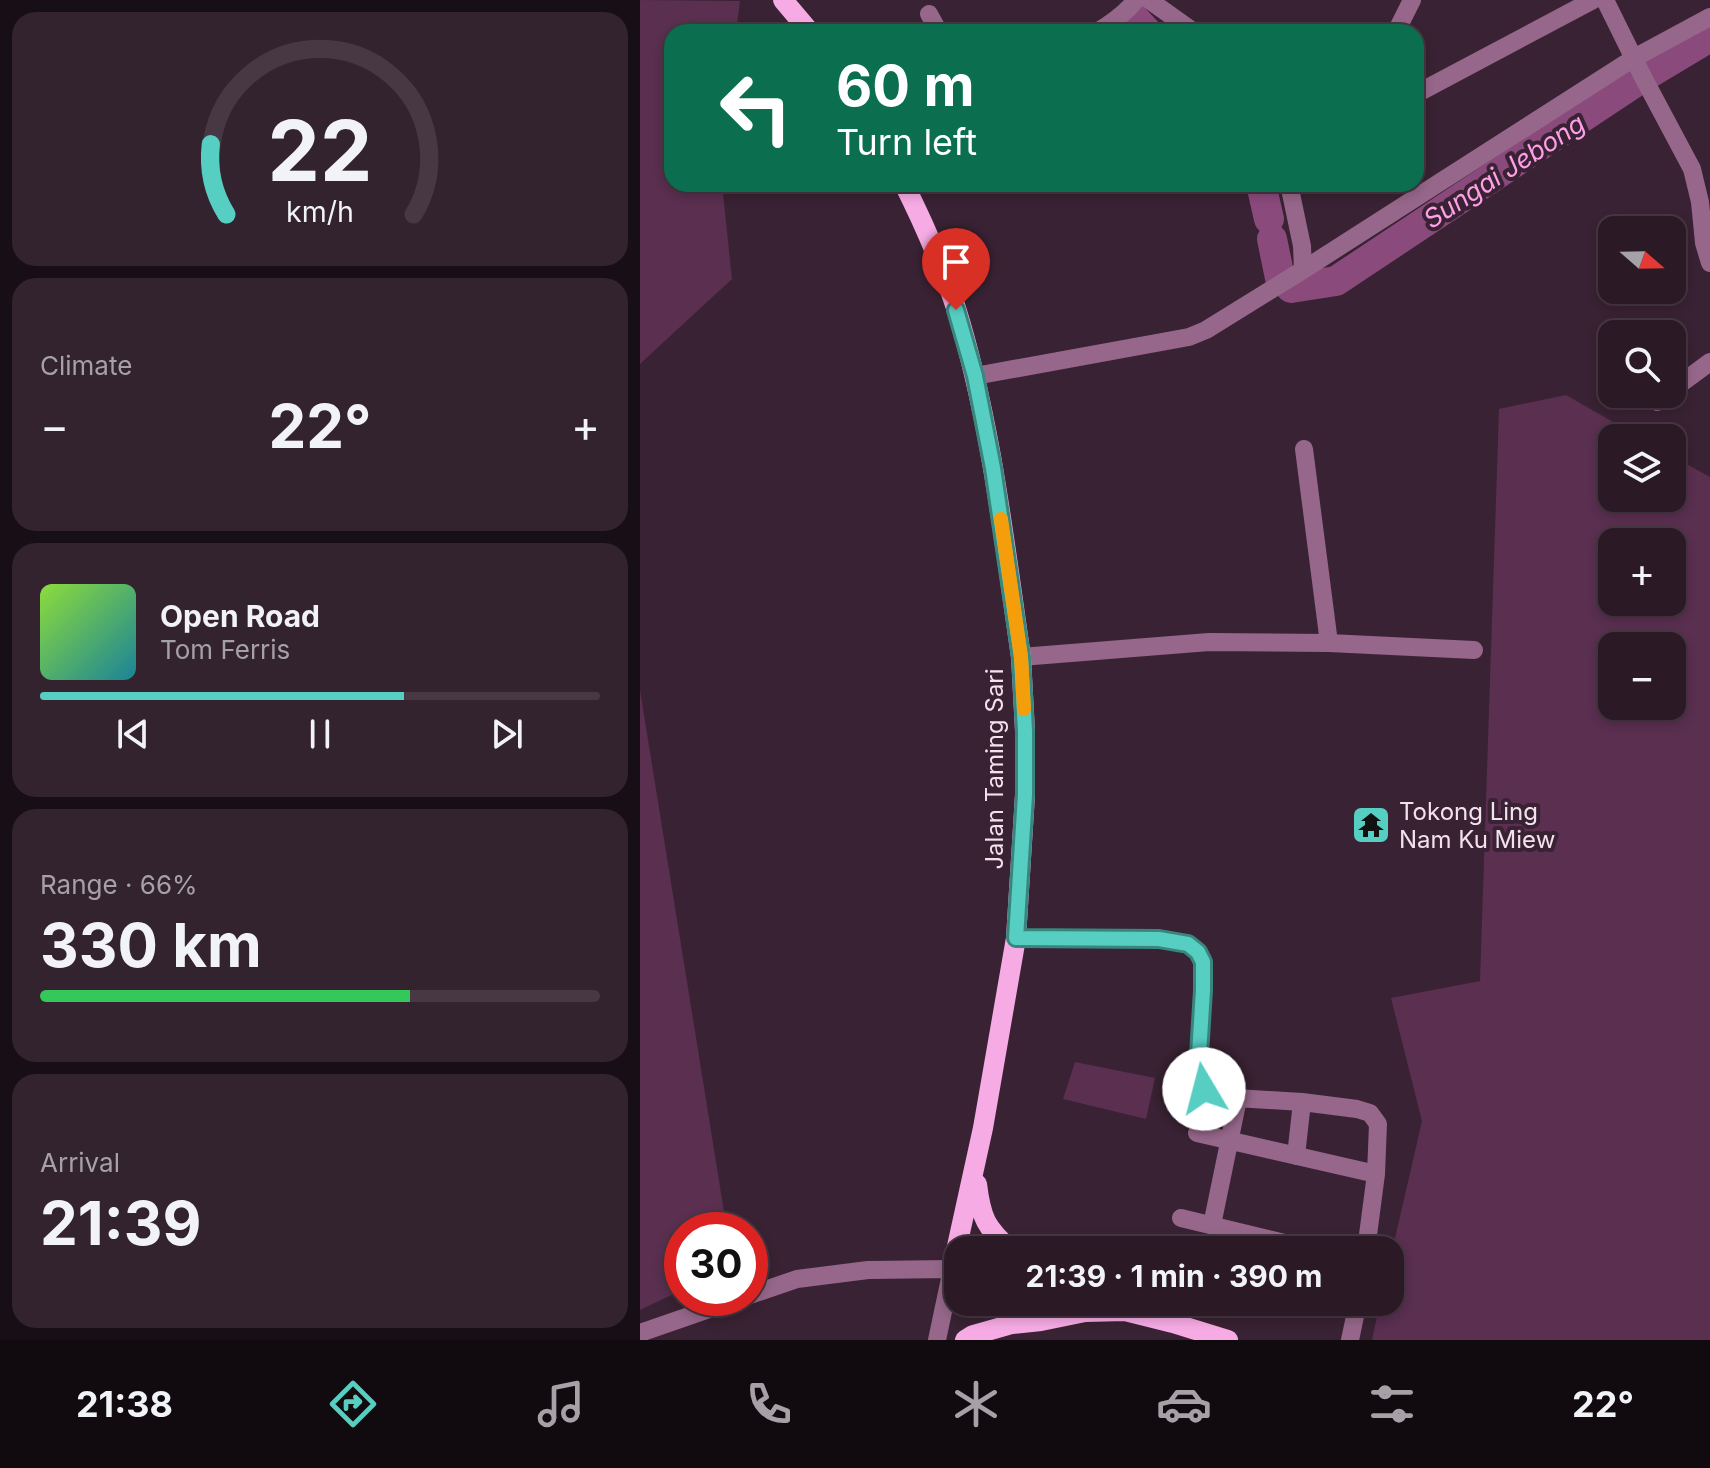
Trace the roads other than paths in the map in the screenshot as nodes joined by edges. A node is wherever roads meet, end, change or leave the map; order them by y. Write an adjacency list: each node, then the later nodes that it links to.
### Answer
1 (783, 0): 9 (main road)
2 (1136, 0): 11 (street)
3 (1149, 0): 12 (street)
4 (1412, 0): 13 (street)
5 (1593, 0): 15 (street)
6 (1605, 0): 14 (street)
7 (929, 14): 10 (street)
8 (1710, 17): 14 (street)
9 (803, 24)
10 (935, 24)
11 (1110, 24)
12 (1183, 24)
13 (1400, 24)
14 (1634, 58): 18 (street); 19 (street)
15 (1424, 90)
16 (908, 192): 21 (main road, Jalan Taming Sari)
17 (1291, 192): 19 (street)
18 (1710, 263)
19 (1303, 270): 21 (street)
20 (1710, 362): 22 (street)
21 (975, 376): 26 (main road, Jalan Taming Sari)
22 (1686, 380)
23 (1304, 449): 24 (street)
24 (1329, 643): 25 (street); 26 (street)
25 (1474, 650)
26 (1021, 657): 27 (main road, Jalan Taming Sari)
27 (1016, 938): 28 (street); 33 (main road, Jalan Taming Sari)
28 (1238, 1099): 29 (street); 31 (street)
29 (1302, 1102): 32 (street); 34 (street)
30 (1197, 1133): 31 (street)
31 (1230, 1141): 32 (street); 36 (street)
32 (1296, 1156): 34 (street)
33 (975, 1168): 37 (main road, Jalan Taming Sari); 38 (main road)
34 (1376, 1174): 40 (street)
35 (1181, 1218): 36 (street)
36 (1212, 1225): 39 (street)
37 (962, 1236)
38 (995, 1236)
39 (1257, 1236)
40 (1368, 1236)
41 (944, 1270): 42 (street)
42 (768, 1289)
43 (944, 1313): 49 (street)
44 (689, 1316): 48 (street)
45 (1065, 1316): 50 (main road)
46 (1146, 1316): 51 (main road)
47 (1355, 1316): 52 (street)
48 (640, 1333)
49 (937, 1340)
50 (965, 1340)
51 (1228, 1340)
52 (1350, 1340)

